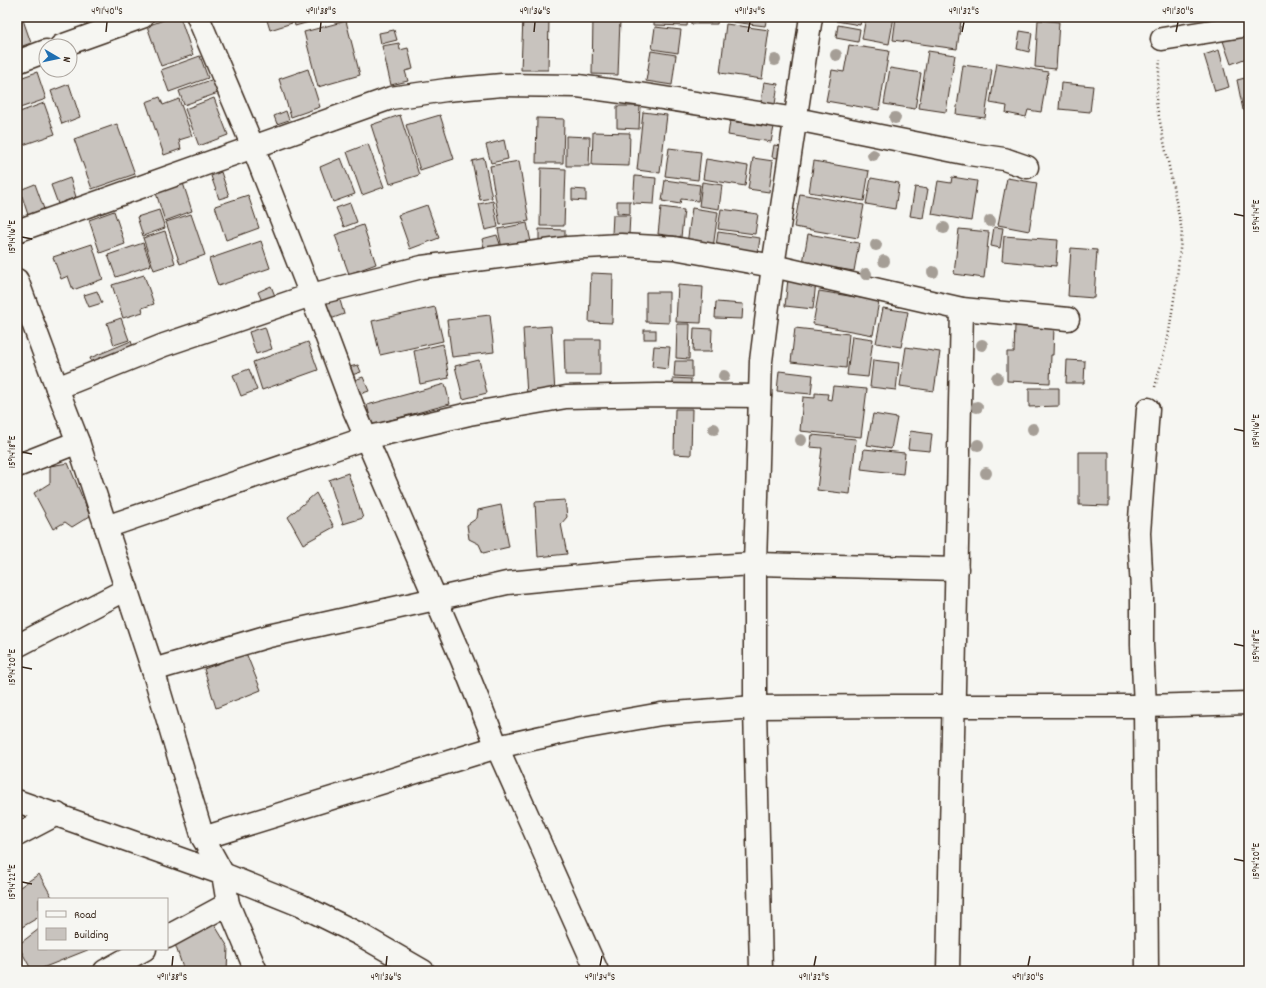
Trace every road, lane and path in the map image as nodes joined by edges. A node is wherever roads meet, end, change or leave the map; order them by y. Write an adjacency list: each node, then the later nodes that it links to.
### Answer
1 (142, 17): 6 (street)
2 (198, 17): 10 (street)
3 (811, 17): 9 (street)
4 (1249, 25): 5 (street)
5 (1162, 39): 20 (path)
6 (78, 40)
7 (38, 54): 8 (street)
8 (17, 62)
9 (796, 119): 10 (street); 11 (street); 13 (street)
10 (253, 147): 12 (street); 15 (street)
11 (1027, 167)
12 (17, 231)
13 (773, 266): 15 (street); 16 (street); 19 (street)
14 (19, 292): 18 (street)
15 (311, 295): 18 (street); 21 (street)
16 (962, 309): 17 (street); 26 (street)
17 (1068, 319)
18 (56, 388): 22 (street)
19 (760, 396): 21 (street); 25 (street)
20 (1148, 409): 33 (street)
21 (366, 438): 24 (street); 28 (street)
22 (78, 442): 23 (street); 24 (street)
23 (17, 466)
24 (106, 527): 27 (street)
25 (755, 564): 26 (street); 28 (street); 34 (street)
26 (957, 568): 32 (street)
27 (127, 589): 29 (street); 30 (street)
28 (435, 598): 30 (street); 35 (street)
29 (17, 646)
30 (153, 670): 39 (street)
31 (1249, 703): 33 (street)
32 (954, 706): 33 (street); 34 (street); 49 (street)
33 (1145, 706): 50 (street)
34 (755, 707): 35 (street); 48 (street)
35 (497, 747): 39 (street); 47 (street)
36 (17, 801): 37 (street)
37 (57, 814): 38 (street); 40 (street)
38 (17, 835)
39 (202, 838): 40 (street)
40 (223, 874): 41 (street); 46 (street)
41 (228, 904): 42 (street); 45 (street)
42 (168, 936)
43 (143, 950): 44 (street)
44 (105, 971)
45 (256, 971)
46 (423, 971)
47 (597, 971)
48 (761, 971)
49 (948, 971)
50 (1147, 971)

